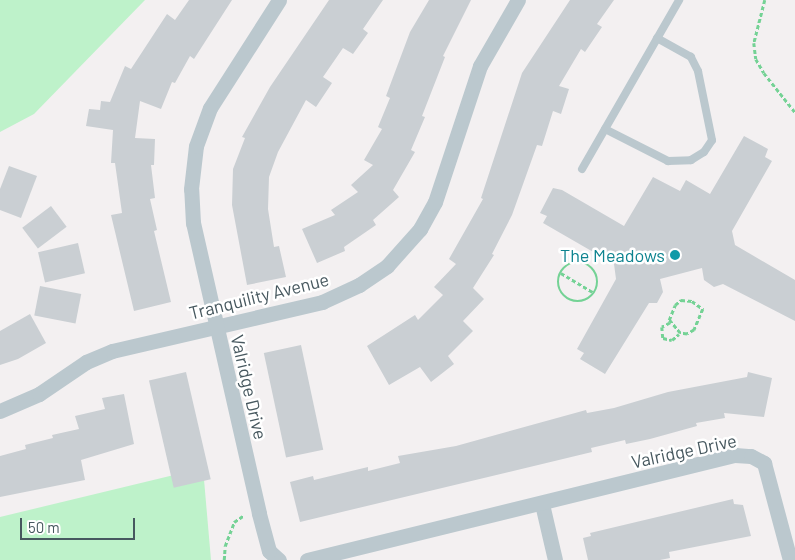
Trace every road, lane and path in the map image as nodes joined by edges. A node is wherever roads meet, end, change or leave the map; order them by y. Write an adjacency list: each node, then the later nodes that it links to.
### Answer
1 (279, 0): 12 (street, Valridge Drive)
2 (518, 0): 12 (street, Tranquility Avenue)
3 (679, 0): 5 (lane)
4 (765, 0): 6 (path)
5 (657, 38): 7 (lane); 7 (lane)
6 (795, 112)
7 (605, 129): 8 (lane)
8 (582, 169)
9 (561, 273): 10 (path); 10 (path); 10 (path)
10 (593, 292)
11 (670, 323): 13 (path); 13 (path); 13 (path)
12 (216, 328): 14 (street, Tranquility Avenue); 18 (street, Valridge Drive)
13 (680, 334)
14 (0, 411)
15 (542, 504): 19 (street, Valridge Drive); 20 (street); 21 (street, Valridge Drive)
16 (243, 516): 17 (path)
17 (224, 560)
18 (279, 560)
19 (307, 560)
20 (556, 560)
21 (790, 560)

